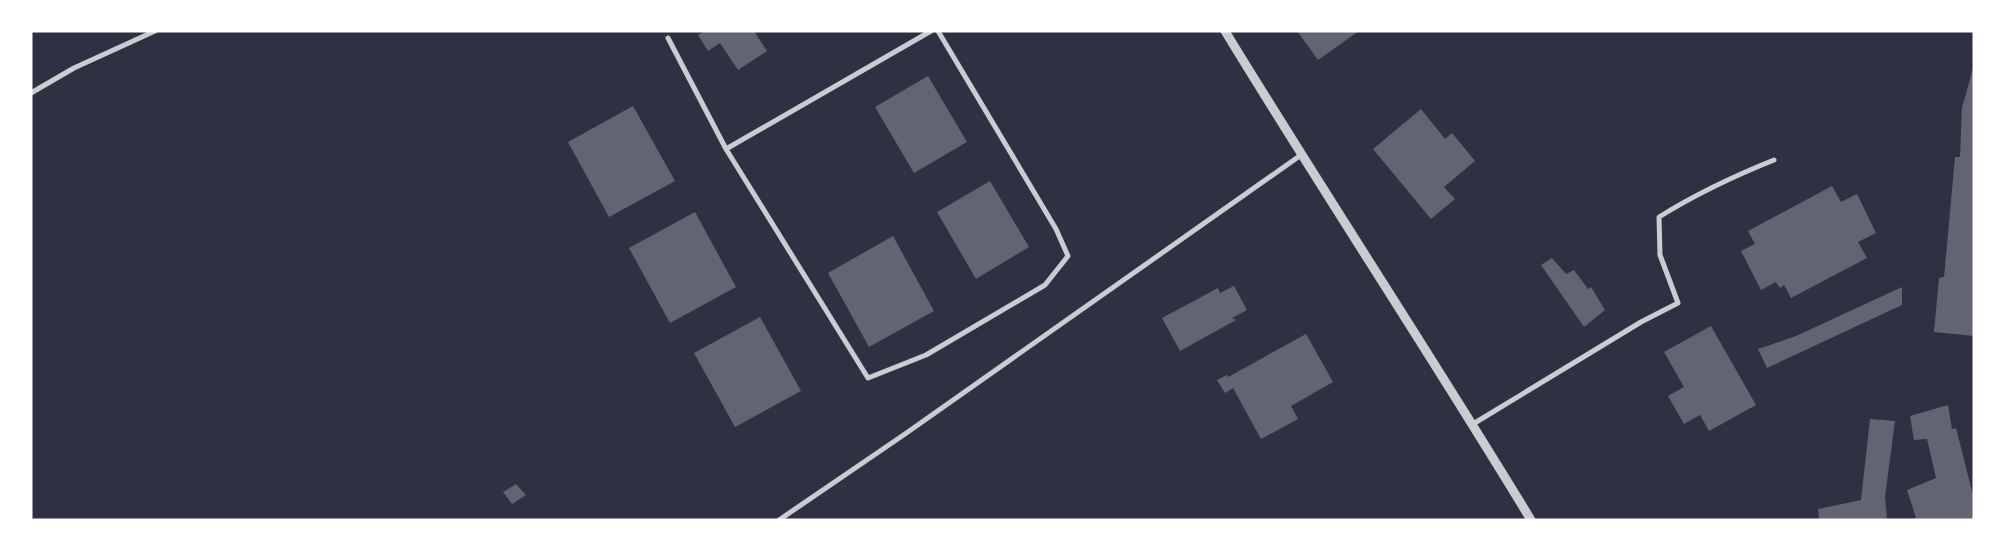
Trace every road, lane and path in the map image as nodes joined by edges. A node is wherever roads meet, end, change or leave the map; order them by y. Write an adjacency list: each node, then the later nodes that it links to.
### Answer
1 (155, 31): 6 (street)
2 (931, 31): 7 (street)
3 (938, 31): 7 (street)
4 (1225, 31): 8 (street)
5 (668, 38): 7 (street)
6 (31, 93)
7 (726, 149)
8 (1300, 155): 10 (street); 11 (street)
9 (1774, 160): 10 (street)
10 (1473, 424): 12 (street)
11 (779, 520)
12 (1531, 520)

